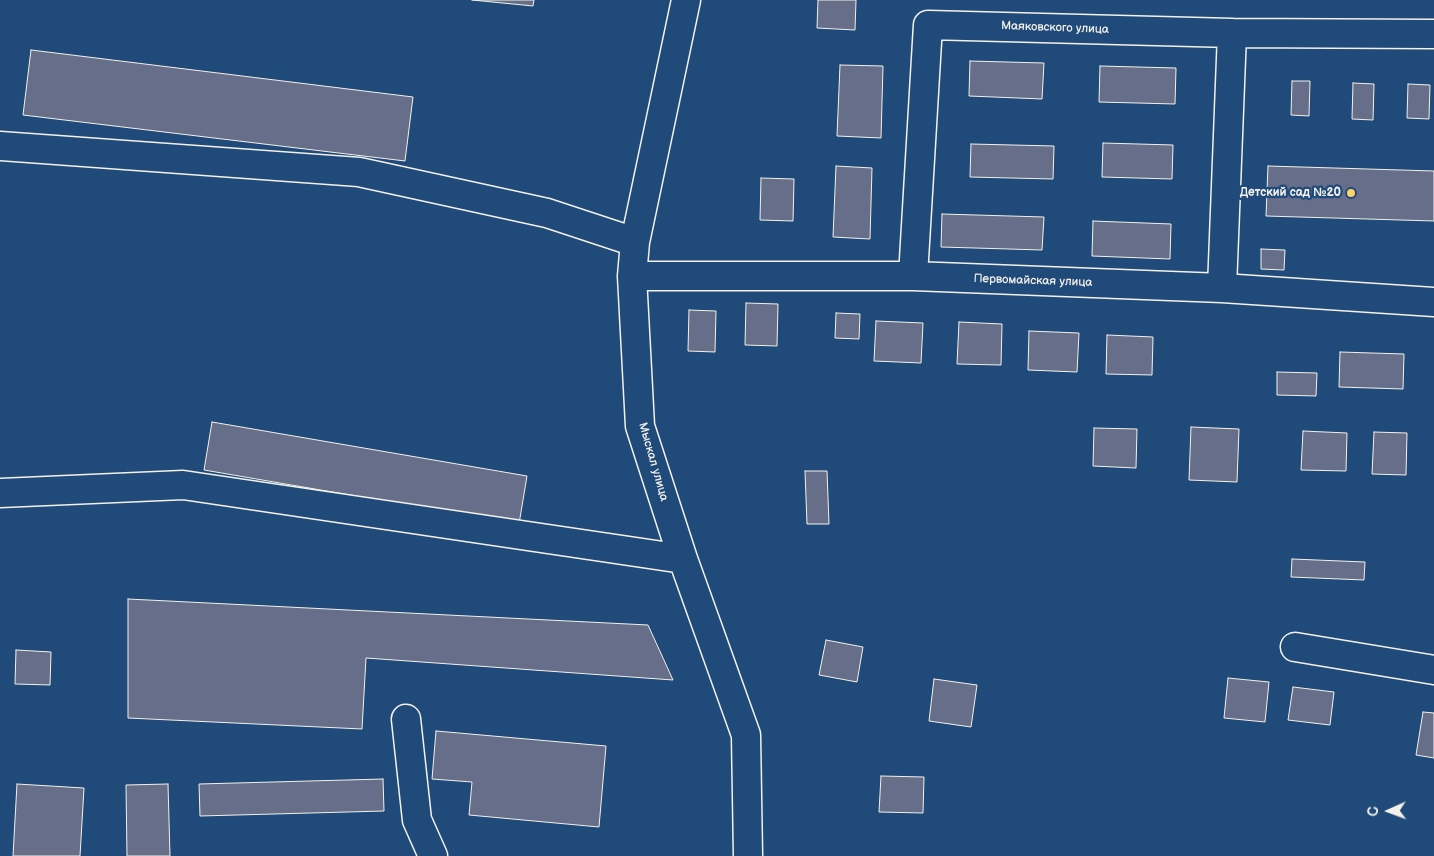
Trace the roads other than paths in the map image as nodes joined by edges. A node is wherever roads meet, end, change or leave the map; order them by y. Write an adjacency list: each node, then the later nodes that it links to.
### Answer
1 (686, 0): 5 (street, Мыскал улица)
2 (1232, 33): 3 (street, Маяковского улица); 7 (street, Маяковского улица); 8 (street)
3 (1434, 34)
4 (0, 146): 5 (street)
5 (634, 242): 6 (street, Мыскал улица)
6 (632, 276): 7 (street, Первомайская улица); 11 (street, Мыскал улица)
7 (913, 276): 8 (street, Первомайская улица)
8 (1222, 288): 9 (street, Первомайская улица)
9 (1434, 302)
10 (0, 493): 11 (street)
11 (683, 559): 16 (street, Мыскал улица)
12 (1295, 647): 13 (street)
13 (1434, 670)
14 (406, 719): 15 (street)
15 (433, 856)
16 (748, 856)

